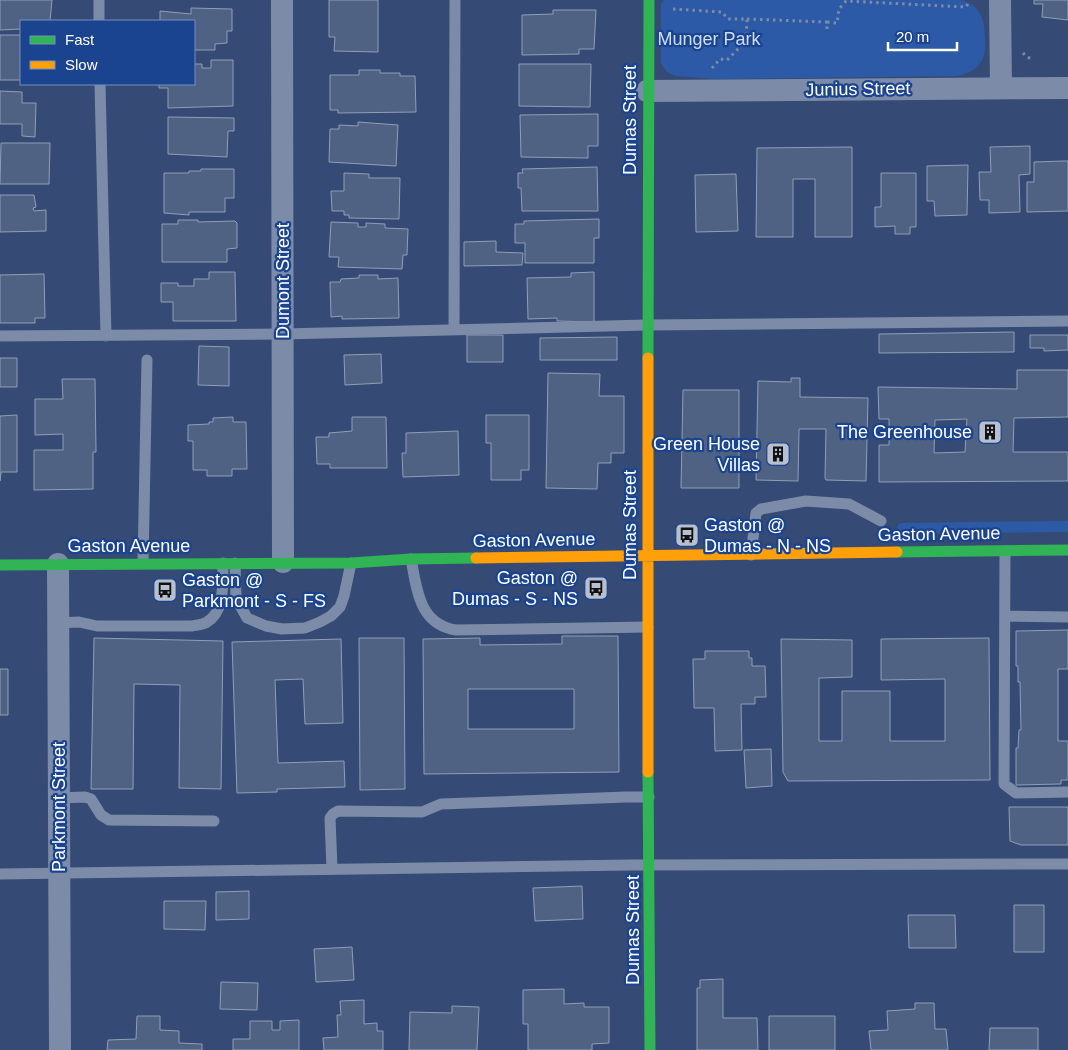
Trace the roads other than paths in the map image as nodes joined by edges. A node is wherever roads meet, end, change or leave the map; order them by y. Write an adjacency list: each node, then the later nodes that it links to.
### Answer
1 (99, 0): 6 (lane)
2 (282, 0): 14 (street, Dumont Street)
3 (455, 0): 13 (lane)
4 (648, 0): 10 (main road, Dumas Street)
5 (1000, 0): 8 (street)
6 (99, 20)
7 (100, 85): 16 (lane)
8 (1002, 87): 9 (street, Junius Street); 10 (street, Junius Street)
9 (1068, 88)
10 (647, 91): 12 (main road, Dumas Street)
11 (1068, 322): 12 (lane)
12 (647, 325): 13 (lane); 22 (main road, Dumas Street)
13 (454, 330): 14 (lane)
14 (283, 334): 16 (lane); 24 (street, Dumont Street)
15 (0, 336): 16 (lane)
16 (106, 336)
17 (146, 360): 25 (lane)
18 (881, 521): 21 (lane)
19 (1068, 550): 20 (main road, Gaston Avenue)
20 (1005, 551): 21 (main road, Gaston Avenue); 31 (lane)
21 (751, 555): 22 (main road, Gaston Avenue)
22 (647, 556): 23 (main road, Gaston Avenue); 34 (main road, Dumas Street)
23 (412, 560): 27 (main road, Gaston Avenue); 34 (lane)
24 (283, 562): 26 (main road, Gaston Avenue); 27 (main road, Gaston Avenue)
25 (143, 563): 28 (main road, Gaston Avenue); 29 (main road, Gaston Avenue)
26 (235, 563): 27 (lane); 29 (main road, Gaston Avenue)
27 (351, 563)
28 (58, 564): 30 (main road, Gaston Avenue); 33 (street, Parkmont Street)
29 (223, 564): 33 (lane)
30 (0, 565)
31 (1005, 616): 32 (lane); 35 (lane)
32 (1068, 617)
33 (58, 624): 37 (street, Parkmont Street)
34 (648, 627): 36 (main road, Dumas Street)
35 (1068, 792)
36 (649, 797): 40 (main road, Dumas Street); 41 (lane)
37 (58, 798): 38 (lane); 43 (street, Parkmont Street)
38 (214, 821)
39 (1068, 864): 40 (lane)
40 (650, 865): 41 (lane); 45 (main road, Dumas Street)
41 (332, 870): 43 (lane)
42 (0, 874): 43 (lane)
43 (59, 874): 44 (street, Parkmont Street)
44 (60, 1050)
45 (650, 1050)

